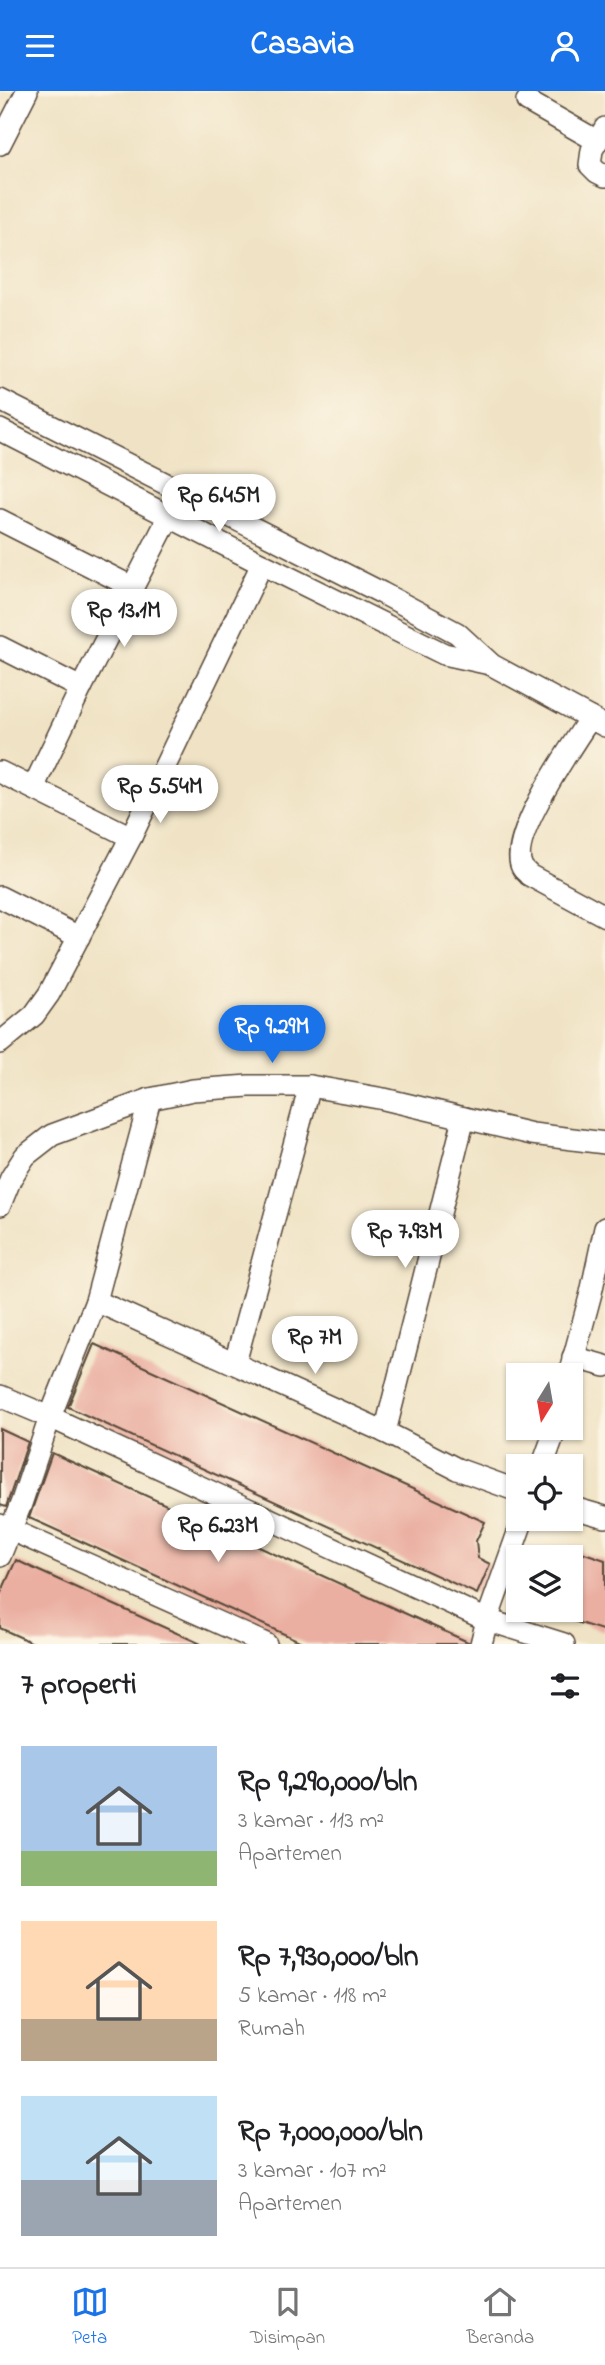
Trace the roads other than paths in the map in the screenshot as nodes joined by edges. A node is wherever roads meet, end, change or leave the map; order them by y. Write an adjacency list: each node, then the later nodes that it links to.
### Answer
1 (27, 91): 4 (street)
2 (527, 101): 3 (street)
3 (601, 134): 5 (street)
4 (0, 144)
5 (605, 176)
6 (2, 406): 8 (street)
7 (0, 430): 9 (street)
8 (103, 453): 9 (street); 10 (street)
9 (89, 476): 11 (street)
10 (183, 492): 11 (street); 16 (street)
11 (168, 516): 13 (street); 14 (street)
12 (0, 520): 14 (street)
13 (262, 564): 16 (street); 21 (street)
14 (132, 587): 17 (street)
15 (0, 647): 17 (street)
16 (492, 665): 18 (street)
17 (81, 688): 20 (street)
18 (597, 722): 23 (street)
19 (0, 772): 20 (street)
20 (33, 788): 21 (street)
21 (131, 837): 24 (street)
22 (0, 897): 24 (street)
23 (605, 916)
24 (79, 937): 25 (street)
25 (5, 1032)
26 (310, 1086): 27 (street); 28 (street); 33 (street)
27 (149, 1099): 30 (street); 32 (street)
28 (464, 1118): 29 (street); 39 (street)
29 (605, 1143)
30 (0, 1205)
31 (604, 1237): 34 (street)
32 (96, 1301): 33 (street); 38 (street)
33 (236, 1363): 39 (street)
34 (572, 1363)
35 (583, 1366): 36 (street)
36 (605, 1366)
37 (0, 1396): 38 (street)
38 (50, 1417): 43 (street); 46 (street)
39 (385, 1432): 40 (street)
40 (506, 1487)
41 (583, 1511): 42 (street)
42 (605, 1517)
43 (6, 1527): 45 (street); 47 (street)
44 (519, 1531): 46 (street)
45 (0, 1556)
46 (487, 1620): 48 (street); 49 (street)
47 (266, 1644)
48 (481, 1644)
49 (564, 1644)

